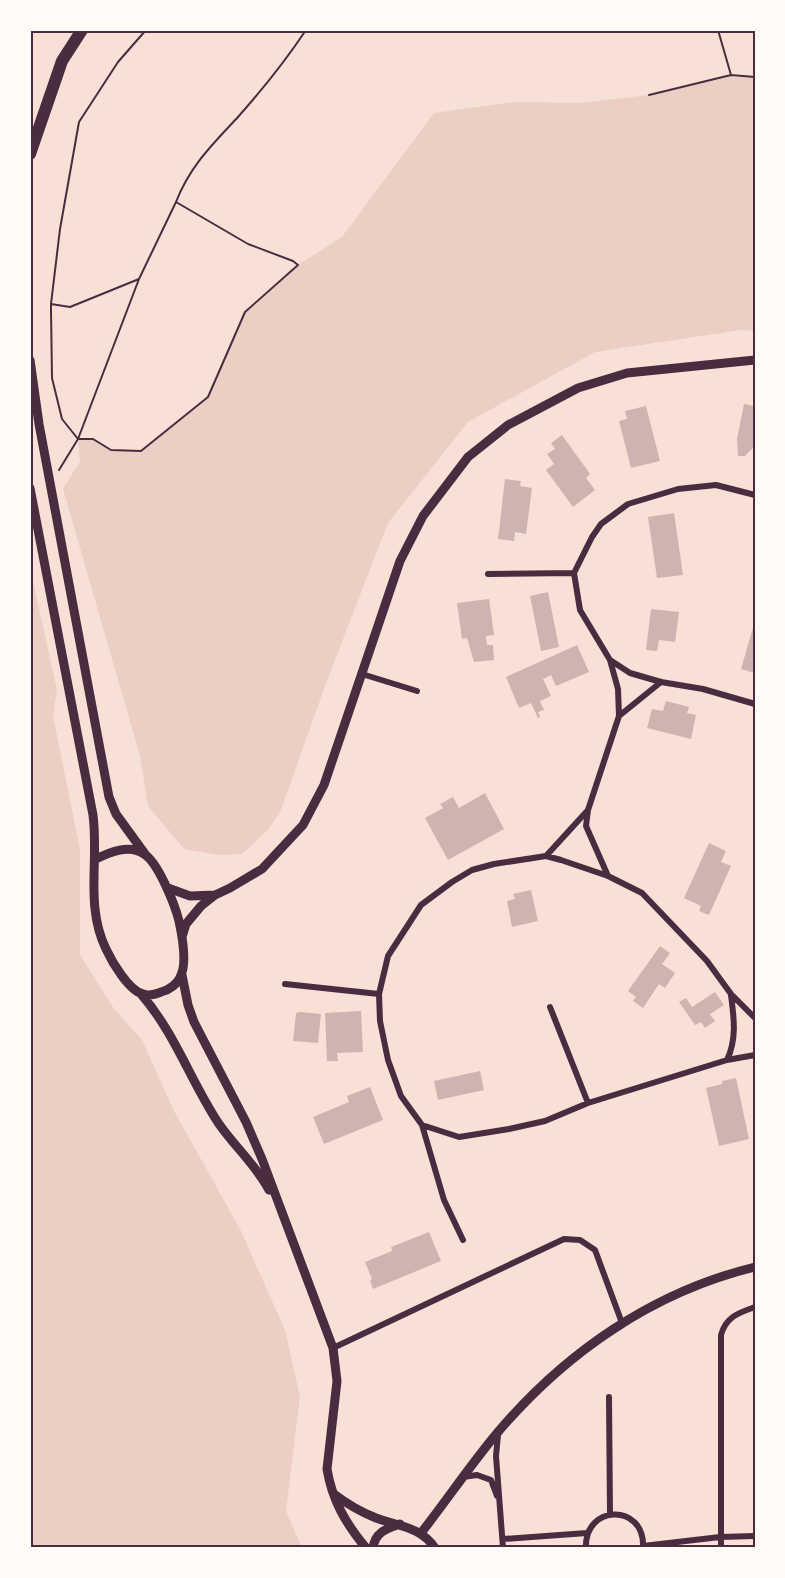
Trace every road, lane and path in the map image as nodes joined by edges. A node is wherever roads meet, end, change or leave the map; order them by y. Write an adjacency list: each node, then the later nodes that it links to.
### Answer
1 (82, 30): 8 (main road)
2 (146, 30): 11 (path)
3 (306, 30): 9 (path)
4 (718, 30): 5 (path)
5 (731, 75): 6 (path); 7 (path)
6 (755, 77)
7 (649, 95)
8 (30, 154)
9 (176, 202): 10 (path); 14 (path)
10 (139, 279): 11 (path); 14 (path)
11 (51, 304): 14 (path)
12 (30, 360): 15 (street)
13 (755, 360): 21 (street)
14 (78, 439): 15 (path)
15 (51, 485): 27 (street)
16 (30, 488): 29 (street)
17 (755, 495): 18 (street)
18 (574, 573): 19 (street); 20 (street)
19 (488, 574)
20 (610, 660): 22 (street); 25 (street)
21 (362, 674): 23 (street); 32 (street)
22 (661, 682): 24 (street); 25 (street)
23 (417, 690)
24 (755, 704)
25 (619, 716): 26 (street)
26 (588, 810): 28 (street); 30 (street)
27 (145, 854): 29 (street); 31 (street)
28 (546, 856): 30 (street); 37 (street)
29 (96, 859): 36 (street)
30 (608, 876): 38 (street)
31 (168, 888): 32 (street); 33 (street)
32 (215, 895): 33 (street)
33 (182, 938): 34 (street)
34 (182, 975): 36 (street); 45 (street)
35 (285, 984): 37 (street)
36 (141, 994): 45 (street)
37 (379, 994): 44 (street)
38 (731, 994): 40 (street); 42 (street)
39 (550, 1007): 43 (street)
40 (755, 1018)
41 (755, 1055): 42 (street)
42 (727, 1060): 43 (street)
43 (588, 1103): 44 (street)
44 (422, 1125): 46 (street)
45 (283, 1216): 50 (street)
46 (463, 1240)
47 (755, 1267): 49 (street)
48 (755, 1307): 61 (street)
49 (622, 1323): 50 (street); 52 (street)
50 (333, 1348): 54 (street)
51 (609, 1397): 56 (street)
52 (498, 1431): 53 (street); 55 (street)
53 (463, 1477): 55 (street); 58 (street)
54 (332, 1493): 57 (street); 64 (street)
55 (499, 1502): 62 (street)
56 (609, 1515): 59 (street); 63 (street)
57 (400, 1524): 58 (street); 65 (street)
58 (421, 1533): 66 (street)
59 (587, 1533): 62 (street); 68 (street)
60 (755, 1536): 61 (street)
61 (720, 1537): 63 (street); 69 (street)
62 (503, 1539): 67 (street)
63 (643, 1547)
64 (366, 1548)
65 (373, 1548)
66 (435, 1548)
67 (503, 1548)
68 (586, 1548)
69 (721, 1548)

